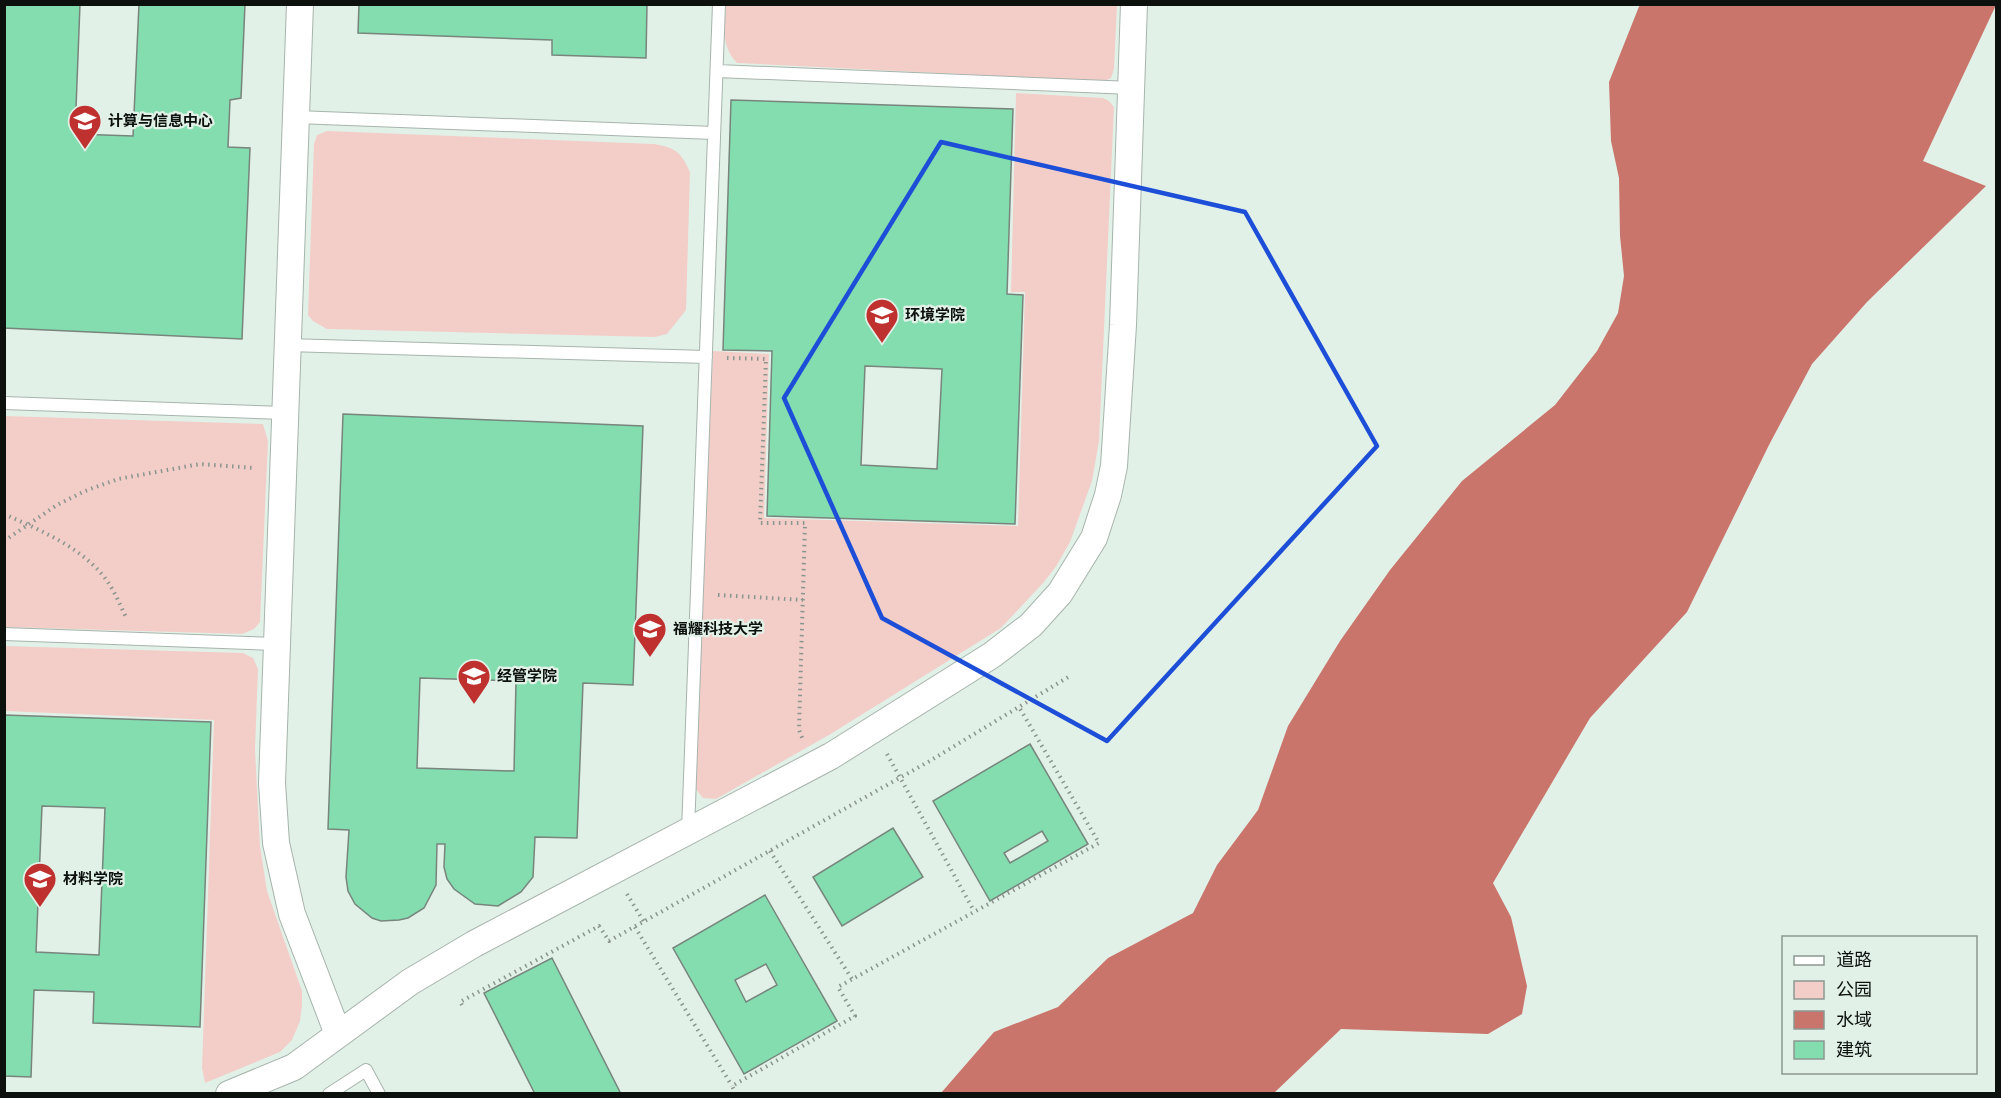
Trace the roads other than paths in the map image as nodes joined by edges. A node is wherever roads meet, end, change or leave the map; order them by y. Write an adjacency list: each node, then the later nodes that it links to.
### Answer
1 (300, 4): 6 (street)
2 (719, 4): 4 (lane)
3 (1134, 4): 5 (street)
4 (717, 70): 5 (lane); 7 (lane)
5 (1132, 88): 14 (street)
6 (296, 117): 7 (lane); 8 (street)
7 (714, 133): 9 (lane)
8 (287, 345): 9 (lane); 11 (street)
9 (705, 357): 14 (lane)
10 (4, 403): 11 (lane)
11 (285, 413): 13 (street)
12 (4, 634): 13 (lane)
13 (276, 644): 15 (street)
14 (688, 831): 15 (street)
15 (339, 1034): 16 (street)
16 (229, 1094)
17 (329, 1094): 18 (lane)
18 (380, 1094)

